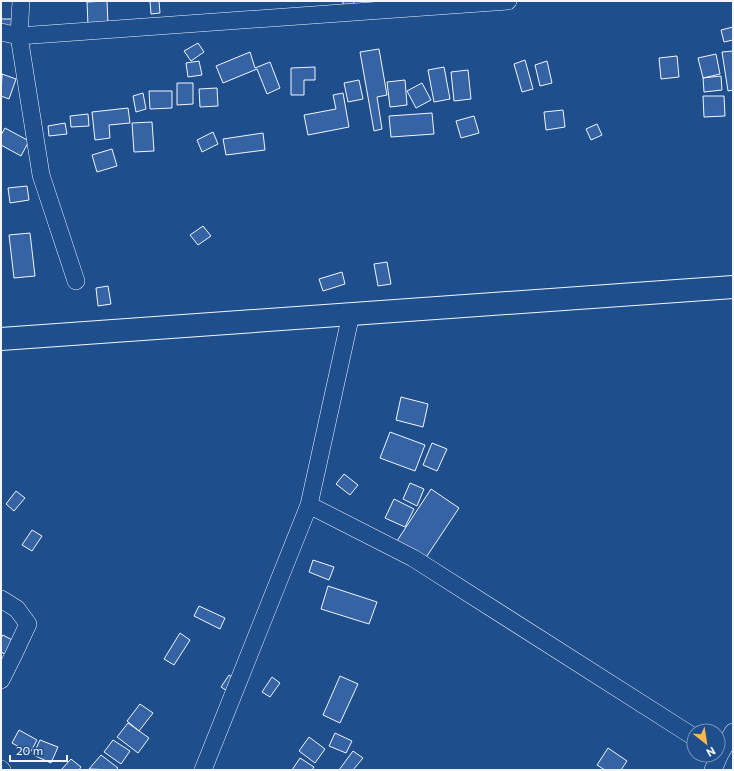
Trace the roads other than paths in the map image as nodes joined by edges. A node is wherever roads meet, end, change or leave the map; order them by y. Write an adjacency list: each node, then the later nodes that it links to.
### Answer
1 (21, 1): 4 (street)
2 (508, 1): 4 (street)
3 (1, 32): 4 (street)
4 (19, 36): 5 (street)
5 (76, 281)
6 (733, 287): 7 (main road)
7 (351, 314): 8 (main road); 9 (street)
8 (1, 339)
9 (309, 505): 12 (street); 15 (street)
10 (1, 599): 11 (street)
11 (1, 680)
12 (686, 732)
13 (733, 732): 14 (street)
14 (726, 742)
15 (203, 770)

